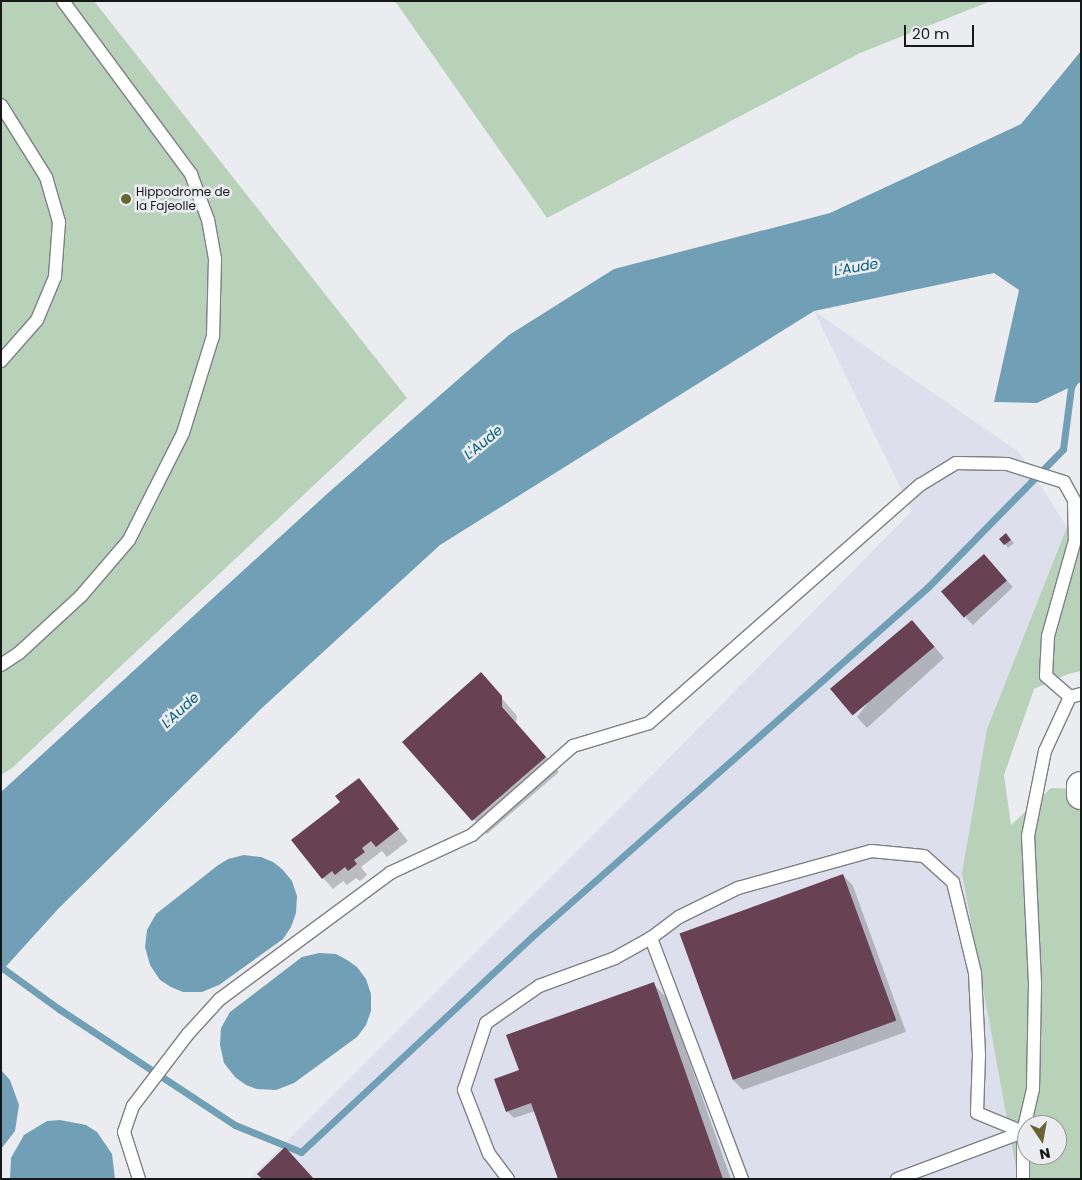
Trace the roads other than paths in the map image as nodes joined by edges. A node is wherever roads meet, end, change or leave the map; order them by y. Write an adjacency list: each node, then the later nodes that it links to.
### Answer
1 (63, 1): 4 (lane)
2 (1, 105): 3 (lane)
3 (1, 361)
4 (1, 665)
5 (1075, 696): 9 (lane); 13 (lane)
6 (1081, 786): 7 (main road)
7 (1081, 796)
8 (652, 938): 10 (lane); 14 (lane); 15 (lane)
9 (1026, 1115)
10 (1017, 1130)
11 (1017, 1134): 16 (lane)
12 (1023, 1165): 17 (lane)
13 (139, 1179)
14 (508, 1179)
15 (742, 1179)
16 (897, 1179)
17 (1023, 1179)

